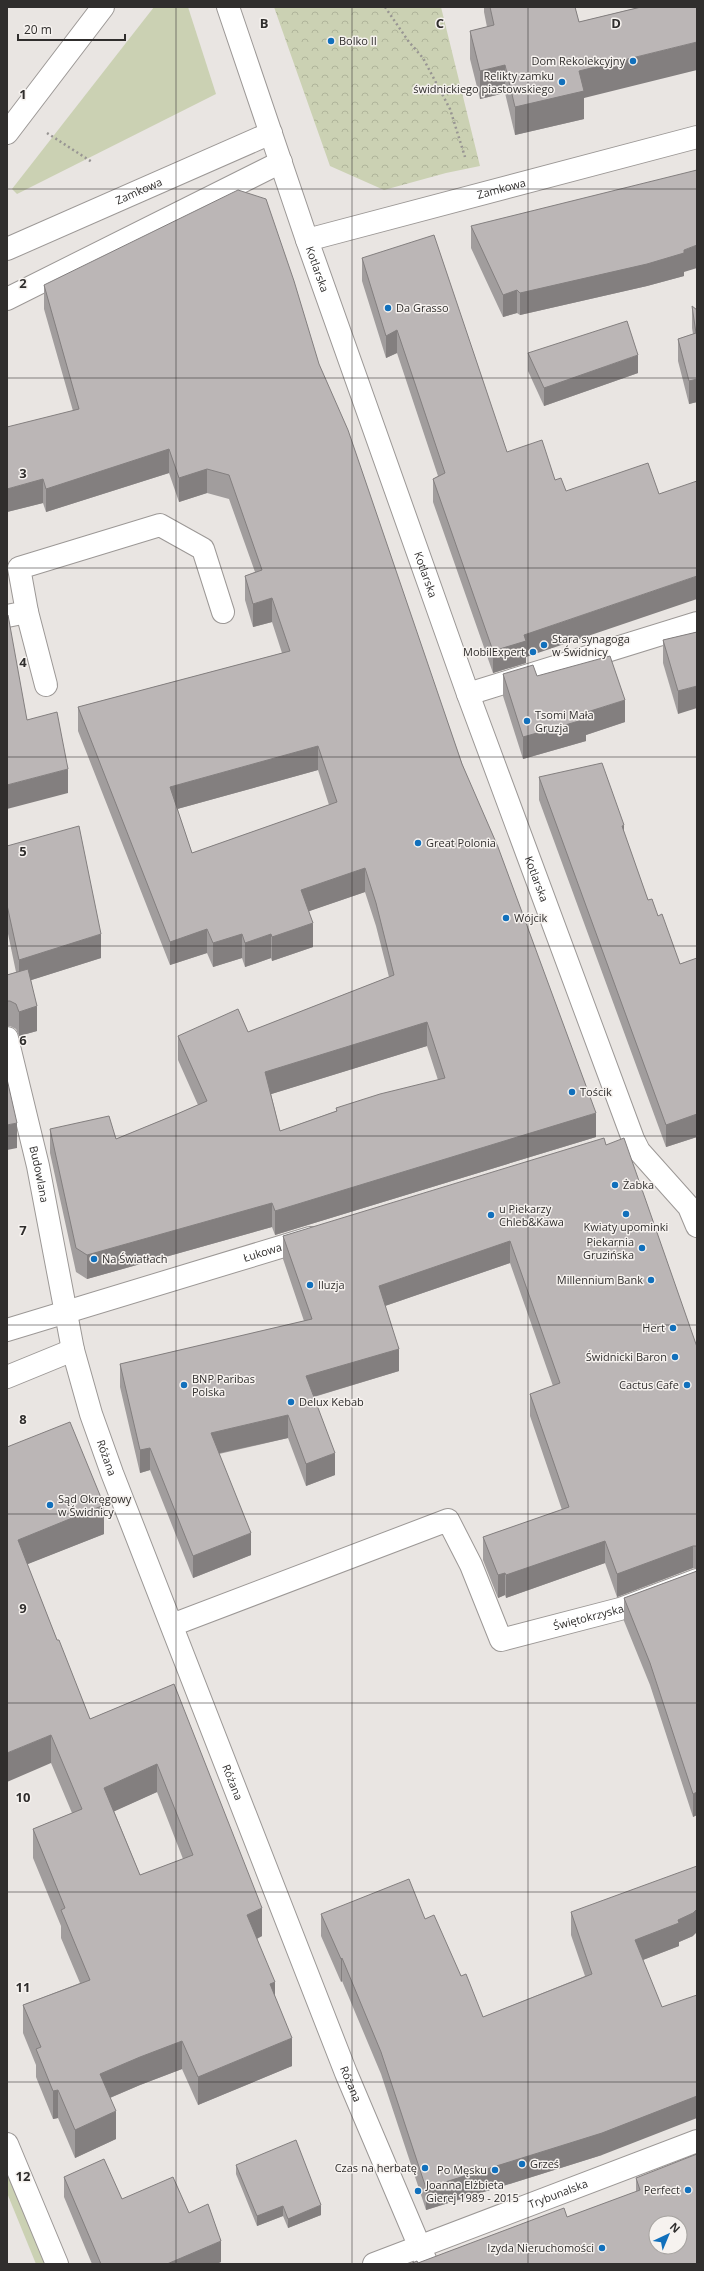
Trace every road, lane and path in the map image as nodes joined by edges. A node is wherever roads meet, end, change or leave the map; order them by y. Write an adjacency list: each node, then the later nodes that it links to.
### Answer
1 (103, 7): 4 (street)
2 (228, 7): 6 (street, Kotlarska)
3 (385, 7): 8 (path)
4 (7, 133)
5 (47, 133): 9 (path)
6 (271, 133): 10 (street, Kotlarska); 12 (street, Zamkowa)
7 (697, 137): 11 (street, Zamkowa)
8 (465, 157)
9 (92, 162)
10 (280, 162): 11 (street, Kotlarska); 13 (street)
11 (306, 240): 18 (street, Kotlarska)
12 (7, 249)
13 (7, 299)
14 (223, 612): 15 (street)
15 (17, 614): 17 (street)
16 (697, 623): 18 (street)
17 (46, 685)
18 (468, 694): 20 (street, Kotlarska)
19 (7, 1038): 22 (street, Budowlana)
20 (694, 1213)
21 (332, 1232): 22 (street, Łukowa)
22 (66, 1312): 23 (street, Łukowa); 24 (street, Różana)
23 (7, 1330)
24 (73, 1350): 25 (street); 27 (street, Różana)
25 (7, 1377)
26 (697, 1580): 27 (street, Świętokrzyska)
27 (172, 1625): 30 (street, Różana)
28 (697, 2141): 30 (street, Trybunalska)
29 (7, 2144): 31 (street)
30 (423, 2255): 32 (street, Trybunalska)
31 (57, 2264)
32 (374, 2264)

